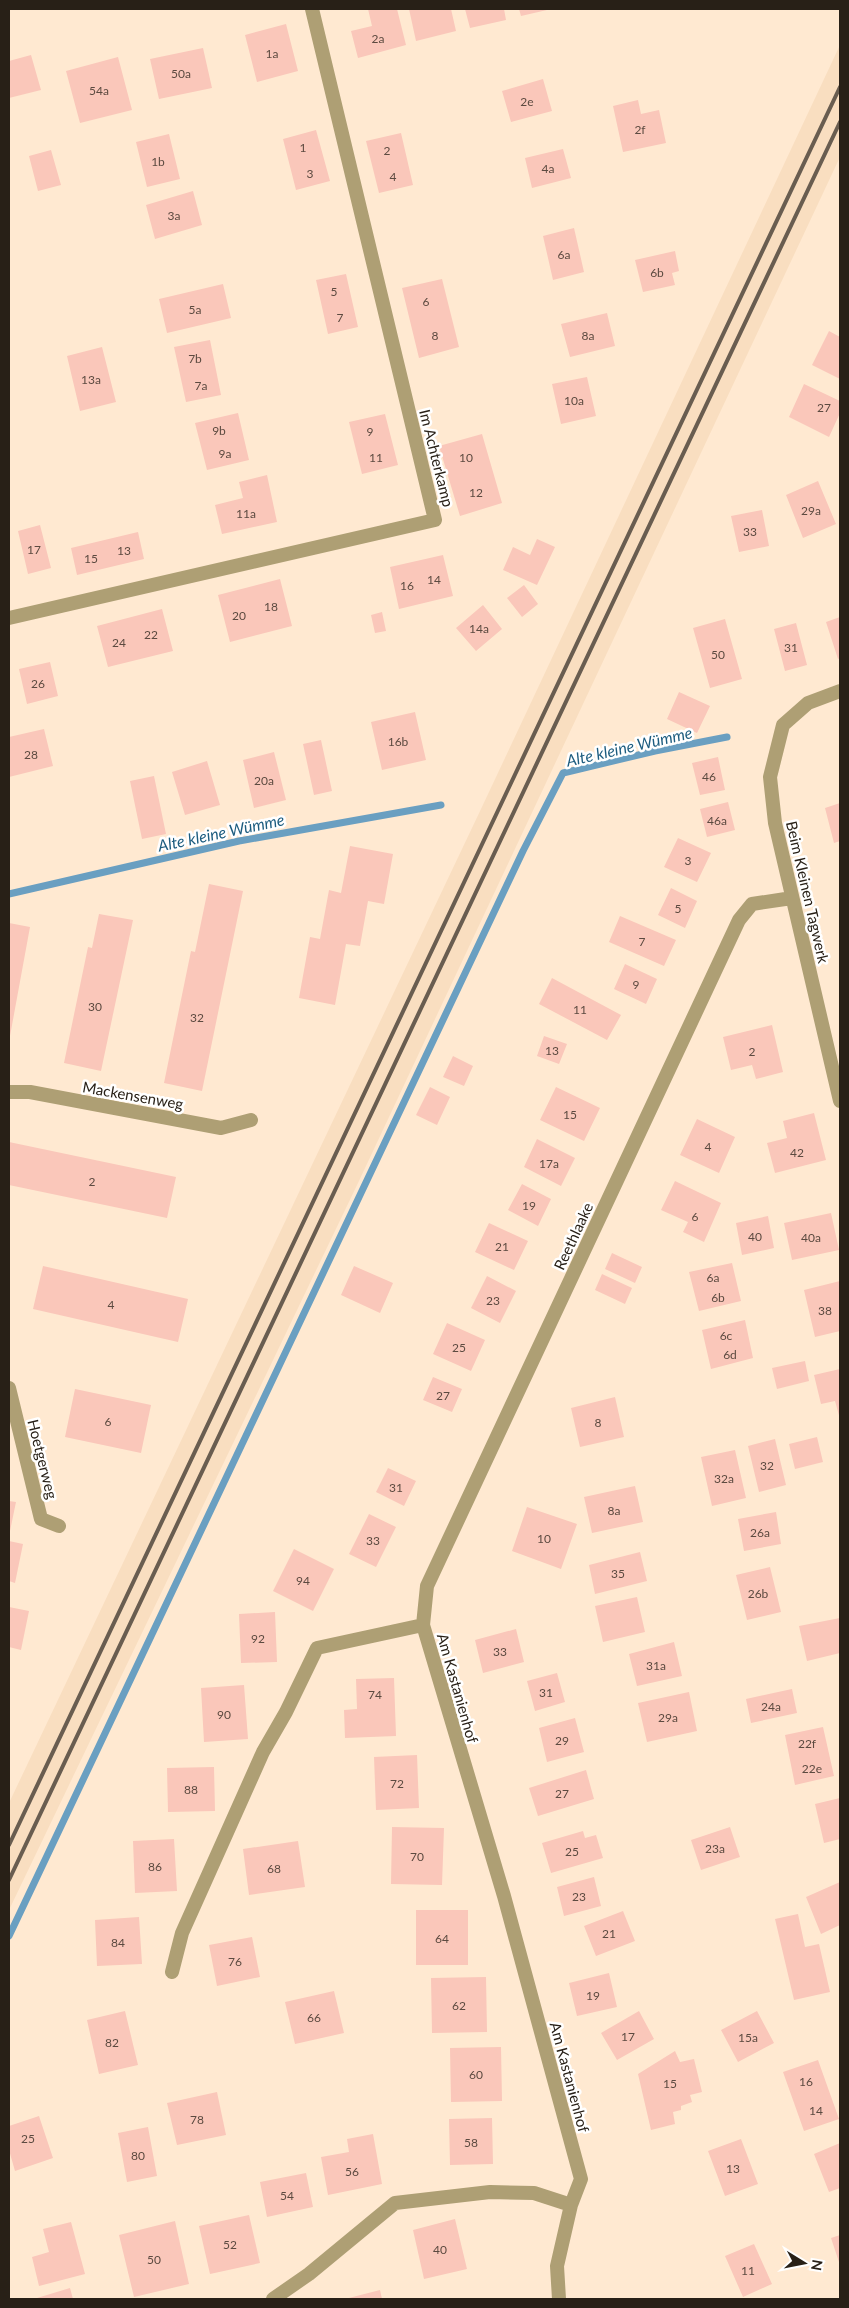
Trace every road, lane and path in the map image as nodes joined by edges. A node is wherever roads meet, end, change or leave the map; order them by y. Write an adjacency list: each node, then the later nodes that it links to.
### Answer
1 (312, 9): 2 (street, Im Achterkamp)
2 (9, 618)
3 (840, 691): 4 (street, Beim Kleinen Tagwerk)
4 (792, 898): 6 (street, Beim Kleinen Tagwerk); 10 (street, Reethlaake)
5 (9, 1092): 7 (street, Mackensenweg)
6 (840, 1101)
7 (250, 1120)
8 (9, 1388): 9 (street, Hoetgerweg)
9 (59, 1526)
10 (423, 1625): 11 (street, Am Kastanienhof); 12 (street, Am Kastanienhof)
11 (172, 1972)
12 (571, 2205): 13 (street); 14 (street, Am Kastanienhof)
13 (274, 2299)
14 (559, 2299)

